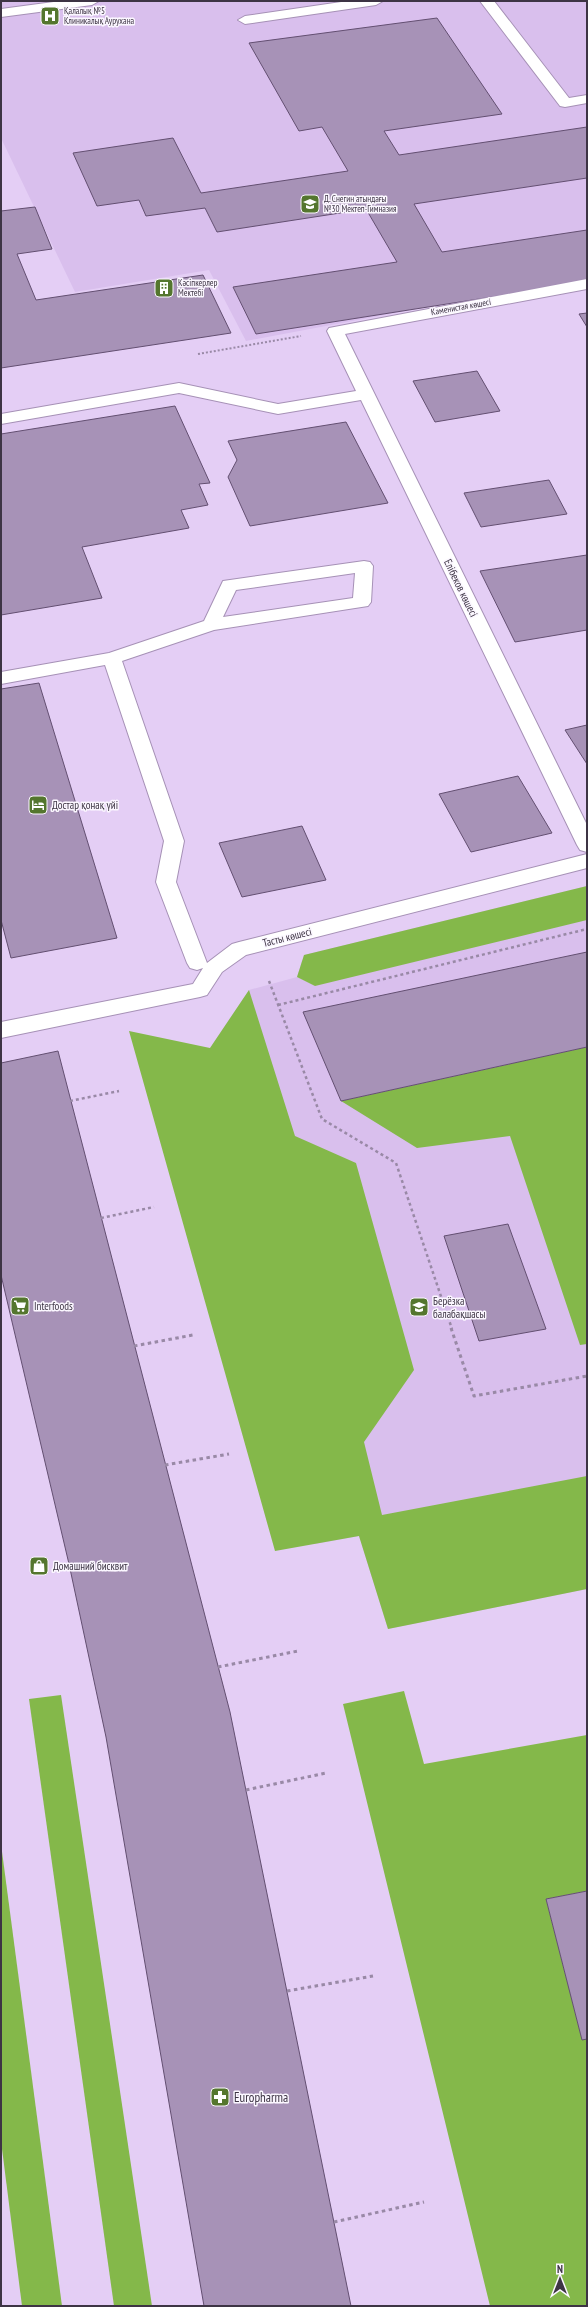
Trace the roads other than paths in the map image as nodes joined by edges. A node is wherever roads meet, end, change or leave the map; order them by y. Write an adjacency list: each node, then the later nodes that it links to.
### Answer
1 (92, 1): 4 (street)
2 (376, 1): 5 (street)
3 (487, 1): 6 (street)
4 (1, 13)
5 (245, 20)
6 (587, 99)
7 (587, 284): 8 (street, Каменистая көшесі)
8 (335, 331): 9 (street, Елібеков көшесі)
9 (367, 394): 10 (street); 14 (street, Елібеков көшесі)
10 (1, 419)
11 (211, 625): 11 (street); 12 (street)
12 (112, 658): 13 (street); 16 (street)
13 (1, 678)
14 (587, 845)
15 (587, 861): 17 (street, Тасты көшесі)
16 (197, 963)
17 (1, 1030)

